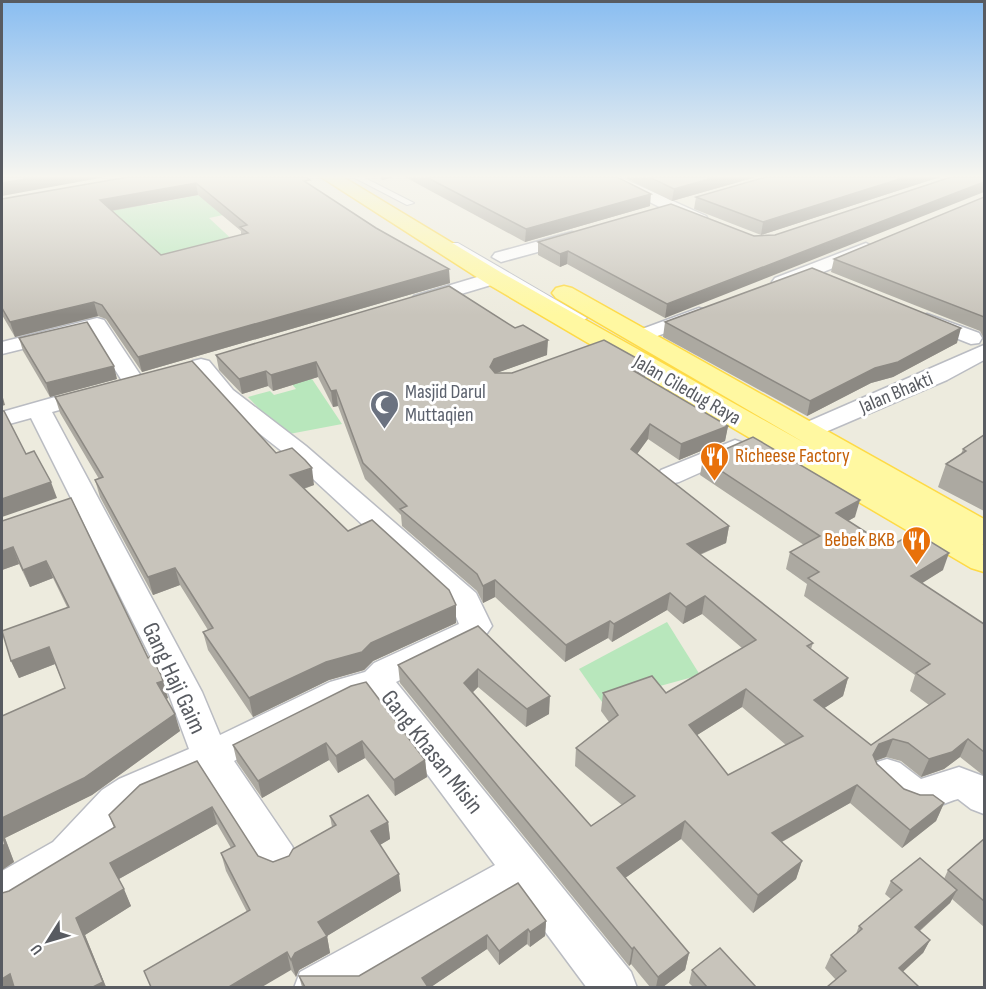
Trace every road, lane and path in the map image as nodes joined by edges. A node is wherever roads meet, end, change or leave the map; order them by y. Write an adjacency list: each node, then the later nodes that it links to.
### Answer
1 (415, 223): 8 (main road, Jalan Ciledug Raya)
2 (420, 223): 30 (lane)
3 (437, 223): 8 (main road, Jalan Ciledug Raya)
4 (708, 223): 5 (street)
5 (715, 226)
6 (586, 233): 8 (street)
7 (882, 242): 9 (street)
8 (498, 268): 12 (street); 15 (main road, Jalan Ciledug Raya); 16 (main road, Jalan Ciledug Raya)
9 (808, 272): 10 (street); 11 (street)
10 (830, 281)
11 (765, 288)
12 (404, 305)
13 (713, 309): 15 (street)
14 (906, 312): 17 (street)
15 (641, 336): 27 (main road, Jalan Ciledug Raya)
16 (605, 343): 19 (street); 28 (main road, Jalan Ciledug Raya)
17 (977, 345): 27 (street, Jalan Bhakti)
18 (2, 348): 22 (street)
19 (575, 354)
20 (201, 366): 31 (street, Gang Khasan Misin)
21 (156, 377): 22 (street)
22 (134, 382): 23 (street)
23 (113, 388)
24 (70, 400): 25 (street)
25 (38, 408): 26 (street); 32 (street, Gang Haji Gaim)
26 (2, 419)
27 (807, 431): 30 (main road, Jalan Ciledug Raya)
28 (764, 435): 29 (street); 30 (main road, Jalan Ciledug Raya)
29 (670, 476)
30 (983, 550)
31 (378, 681): 32 (street); 36 (street, Gang Khasan Misin)
32 (210, 756): 35 (street); 37 (street, Gang Haji Gaim)
33 (887, 774): 34 (street)
34 (984, 798)
35 (278, 860)
36 (524, 870): 38 (street); 39 (street, Gang Khasan Misin)
37 (2, 893)
38 (316, 987)
39 (615, 987)

